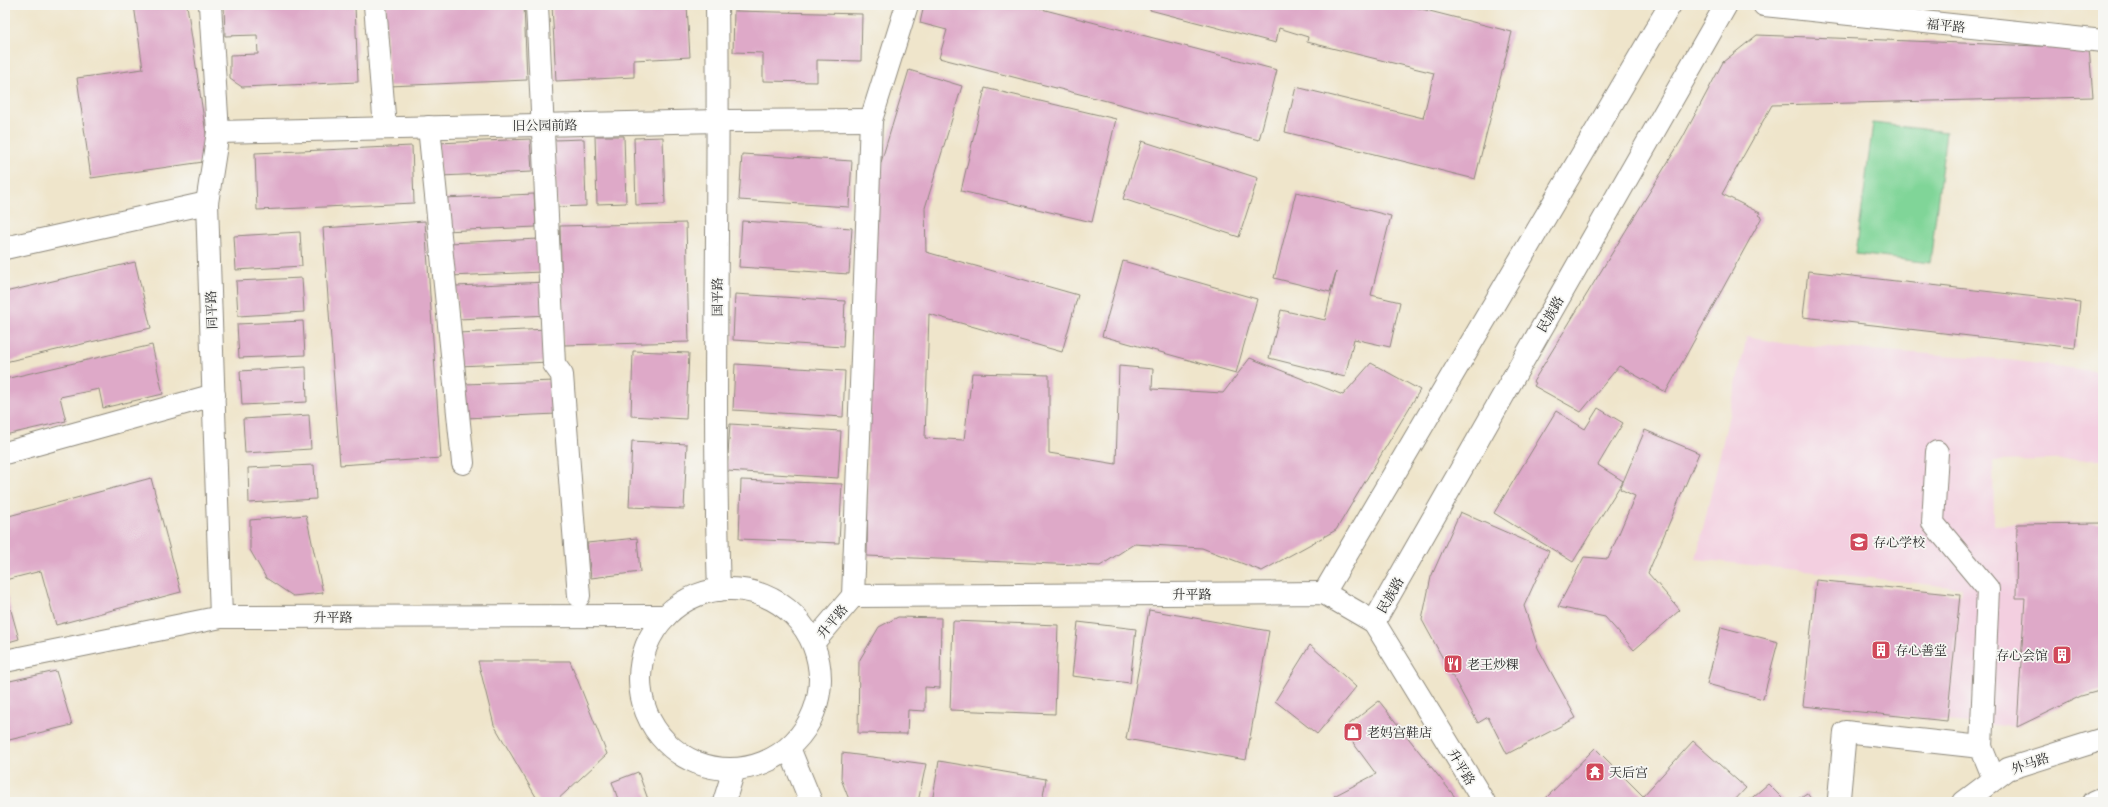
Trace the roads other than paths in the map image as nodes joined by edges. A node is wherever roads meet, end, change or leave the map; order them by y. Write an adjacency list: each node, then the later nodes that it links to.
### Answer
1 (210, 5): 15 (street, 同平路)
2 (375, 5): 14 (street)
3 (537, 5): 12 (street)
4 (716, 5): 11 (street, 国平路)
5 (907, 5): 10 (street)
6 (1670, 5): 23 (street)
7 (1726, 5): 28 (street, 民族路)
8 (1764, 5): 9 (street, 福平路)
9 (2103, 41)
10 (872, 120): 11 (street, 旧公园前路); 25 (street)
11 (719, 121): 12 (street, 旧公园前路); 22 (street, 国平路)
12 (544, 125): 13 (street, 旧公园前路); 24 (street)
13 (429, 127): 14 (street, 旧公园前路); 21 (street)
14 (385, 128): 15 (street, 旧公园前路)
15 (218, 132): 16 (street, 同平路)
16 (207, 203): 17 (street); 18 (street, 同平路)
17 (5, 248)
18 (214, 395): 20 (street); 27 (street, 同平路)
19 (1938, 452): 32 (street)
20 (5, 453)
21 (463, 463)
22 (719, 590): 26 (street); 29 (street)
23 (1324, 593): 25 (street, 升平路); 28 (street, 升平路)
24 (579, 596)
25 (853, 596): 29 (street, 升平路)
26 (666, 616): 27 (street, 升平路); 34 (street)
27 (221, 617): 30 (street, 升平路)
28 (1374, 622): 39 (street, 升平路)
29 (813, 643): 33 (street)
30 (5, 661)
31 (2103, 739): 35 (street, 外马路)
32 (1981, 747): 35 (street); 40 (street)
33 (790, 748): 34 (street); 38 (street)
34 (734, 770): 37 (street)
35 (1994, 779): 41 (street, 外马路)
36 (2103, 798): 42 (street)
37 (724, 802)
38 (811, 802)
39 (1484, 802)
40 (1841, 802)
41 (1964, 802)
42 (2094, 802)

